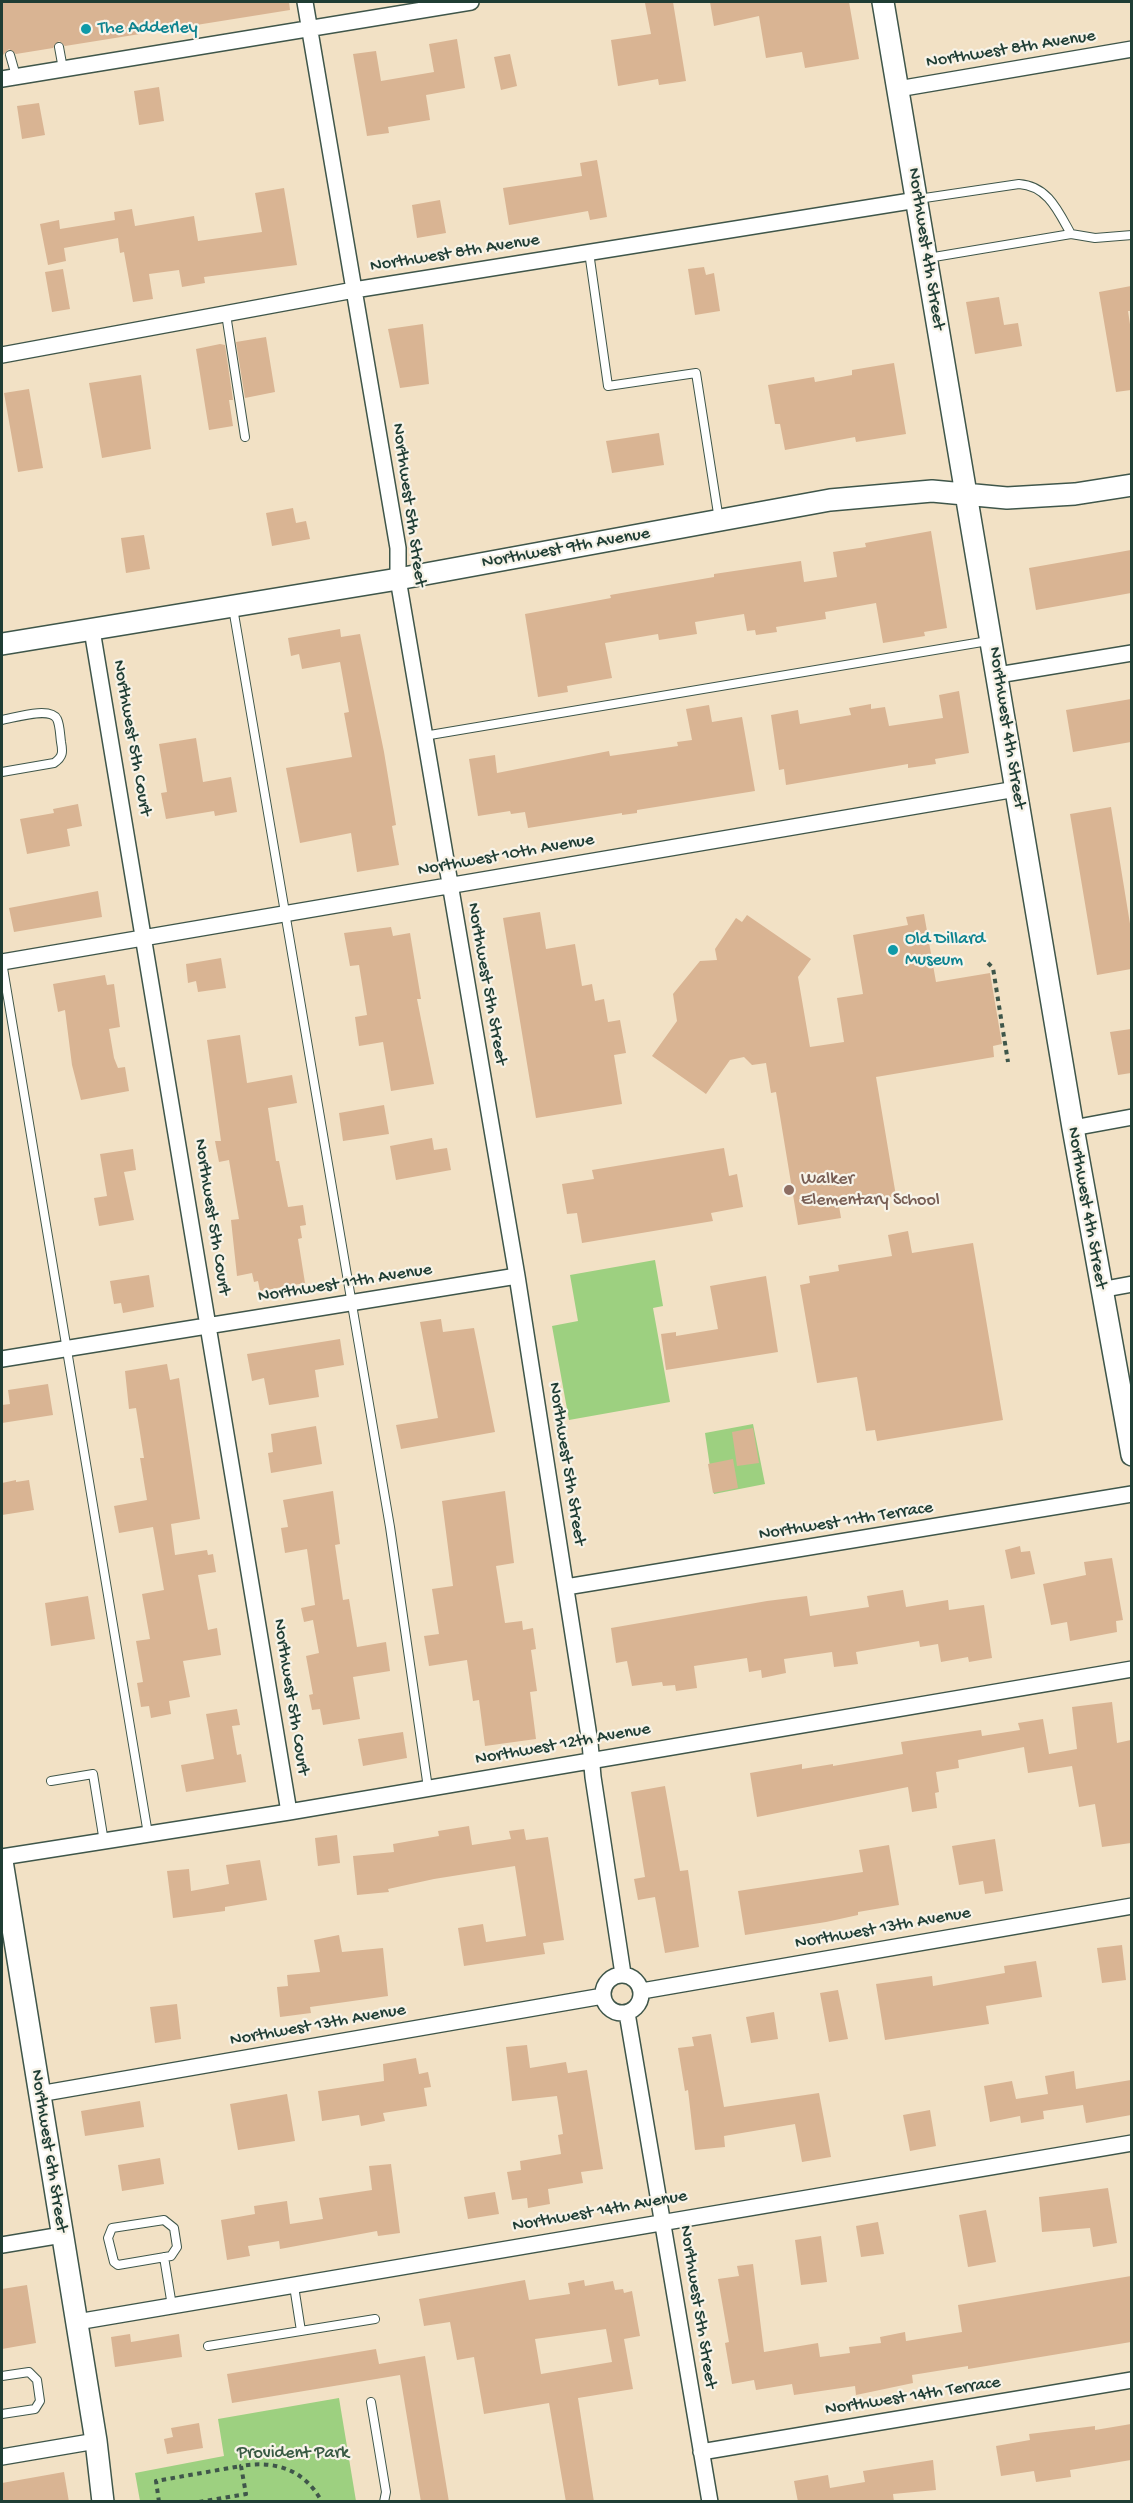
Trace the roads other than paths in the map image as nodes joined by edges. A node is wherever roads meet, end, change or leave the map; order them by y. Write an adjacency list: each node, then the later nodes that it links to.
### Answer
1 (305, 2): 4 (street, Northwest 5th Street)
2 (471, 2): 4 (street)
3 (883, 2): 10 (street, Northwest 4th Street)
4 (309, 28): 8 (street); 16 (street, Northwest 5th Street)
5 (59, 47): 8 (lane)
6 (1131, 49): 10 (street, Northwest 8th Avenue)
7 (10, 55): 9 (lane)
8 (63, 69): 9 (street)
9 (9, 78)
10 (898, 88): 11 (street, Northwest 4th Street)
11 (917, 200): 12 (lane); 14 (street, Northwest 8th Avenue); 15 (street, Northwest 4th Street)
12 (1071, 234): 13 (lane); 15 (lane)
13 (1131, 235)
14 (588, 252): 16 (street, Northwest 8th Avenue); 22 (lane)
15 (927, 258): 21 (street, Northwest 4th Street)
16 (354, 290): 17 (street, Northwest 8th Avenue); 23 (street, Northwest 5th Street)
17 (226, 314): 18 (street, Northwest 8th Avenue); 19 (lane)
18 (2, 355)
19 (245, 437)
20 (1131, 485): 21 (street, Northwest 9th Avenue)
21 (966, 494): 22 (street, Northwest 9th Avenue); 26 (street, Northwest 4th Street)
22 (719, 521): 23 (street, Northwest 9th Avenue)
23 (399, 579): 24 (street, Northwest 9th Avenue); 31 (street, Northwest 5th Street)
24 (233, 606): 25 (street, Northwest 9th Avenue); 35 (lane)
25 (92, 630): 27 (street, Northwest 9th Avenue); 36 (street, Northwest 5th Court)
26 (992, 640): 29 (street, Northwest 4th Street); 31 (lane)
27 (2, 644)
28 (1131, 654): 29 (street)
29 (998, 675): 33 (street, Northwest 4th Street)
30 (2, 720): 32 (lane)
31 (424, 736): 34 (street, Northwest 5th Street)
32 (2, 772)
33 (1016, 789): 34 (street, Northwest 10th Avenue); 39 (street, Northwest 4th Street)
34 (449, 886): 35 (street, Northwest 10th Avenue); 40 (street, Northwest 5th Street)
35 (286, 913): 36 (street, Northwest 10th Avenue); 43 (lane)
36 (145, 936): 37 (street, Northwest 10th Avenue); 44 (street, Northwest 5th Court)
37 (2, 962): 45 (lane)
38 (1131, 1117): 39 (street)
39 (1072, 1128): 42 (street, Northwest 4th Street)
40 (517, 1276): 43 (street, Northwest 11th Avenue); 50 (street, Northwest 5th Street)
41 (1131, 1284): 42 (street)
42 (1101, 1290): 47 (street, Northwest 4th Street)
43 (350, 1303): 44 (street, Northwest 11th Avenue); 54 (lane)
44 (209, 1326): 45 (street, Northwest 11th Avenue); 55 (street, Northwest 5th Court)
45 (67, 1348): 46 (street, Northwest 11th Avenue); 56 (lane)
46 (2, 1359)
47 (1127, 1409): 48 (street, Northwest 4th Street)
48 (1131, 1455)
49 (1131, 1494): 50 (street, Northwest 11th Terrace)
50 (566, 1587): 52 (street, Northwest 5th Street)
51 (1131, 1669): 52 (street, Northwest 12th Avenue)
52 (593, 1759): 54 (street, Northwest 12th Avenue); 60 (street, Northwest 5th Street)
53 (51, 1781): 57 (lane)
54 (428, 1788): 55 (street, Northwest 12th Avenue)
55 (289, 1812): 56 (street, Northwest 12th Avenue)
56 (148, 1834): 57 (street, Northwest 12th Avenue)
57 (104, 1842): 58 (street, Northwest 12th Avenue)
58 (2, 1859): 64 (street, Northwest 6th Street)
59 (1131, 1906): 61 (street, Northwest 13th Avenue)
60 (622, 1974): 61 (street); 62 (street)
61 (642, 1991): 63 (street)
62 (603, 1996): 63 (street); 64 (street, Northwest 13th Avenue)
63 (627, 2013): 66 (street, Northwest 5th Street)
64 (39, 2094): 67 (street, Northwest 6th Street)
65 (1131, 2143): 66 (street, Northwest 14th Avenue)
66 (663, 2221): 70 (street, Northwest 14th Avenue); 81 (street, Northwest 5th Street)
67 (62, 2235): 68 (street); 73 (street, Northwest 6th Street)
68 (2, 2245)
69 (164, 2257): 69 (lane); 71 (lane)
70 (294, 2286): 71 (street, Northwest 14th Avenue); 74 (lane)
71 (172, 2306): 73 (street, Northwest 14th Avenue)
72 (375, 2319): 74 (lane)
73 (76, 2322): 80 (street, Northwest 6th Street)
74 (301, 2331): 75 (lane)
75 (208, 2346)
76 (2, 2376): 79 (lane)
77 (1131, 2380): 81 (street, Northwest 14th Terrace)
78 (372, 2402): 85 (lane)
79 (2, 2414)
80 (96, 2441): 82 (street); 83 (street, Northwest 6th Street); 84 (street, Northwest 6th Street)
81 (701, 2452): 86 (street, Northwest 5th Street)
82 (2, 2457)
83 (103, 2502)
84 (111, 2502)
85 (384, 2502)
86 (710, 2502)

